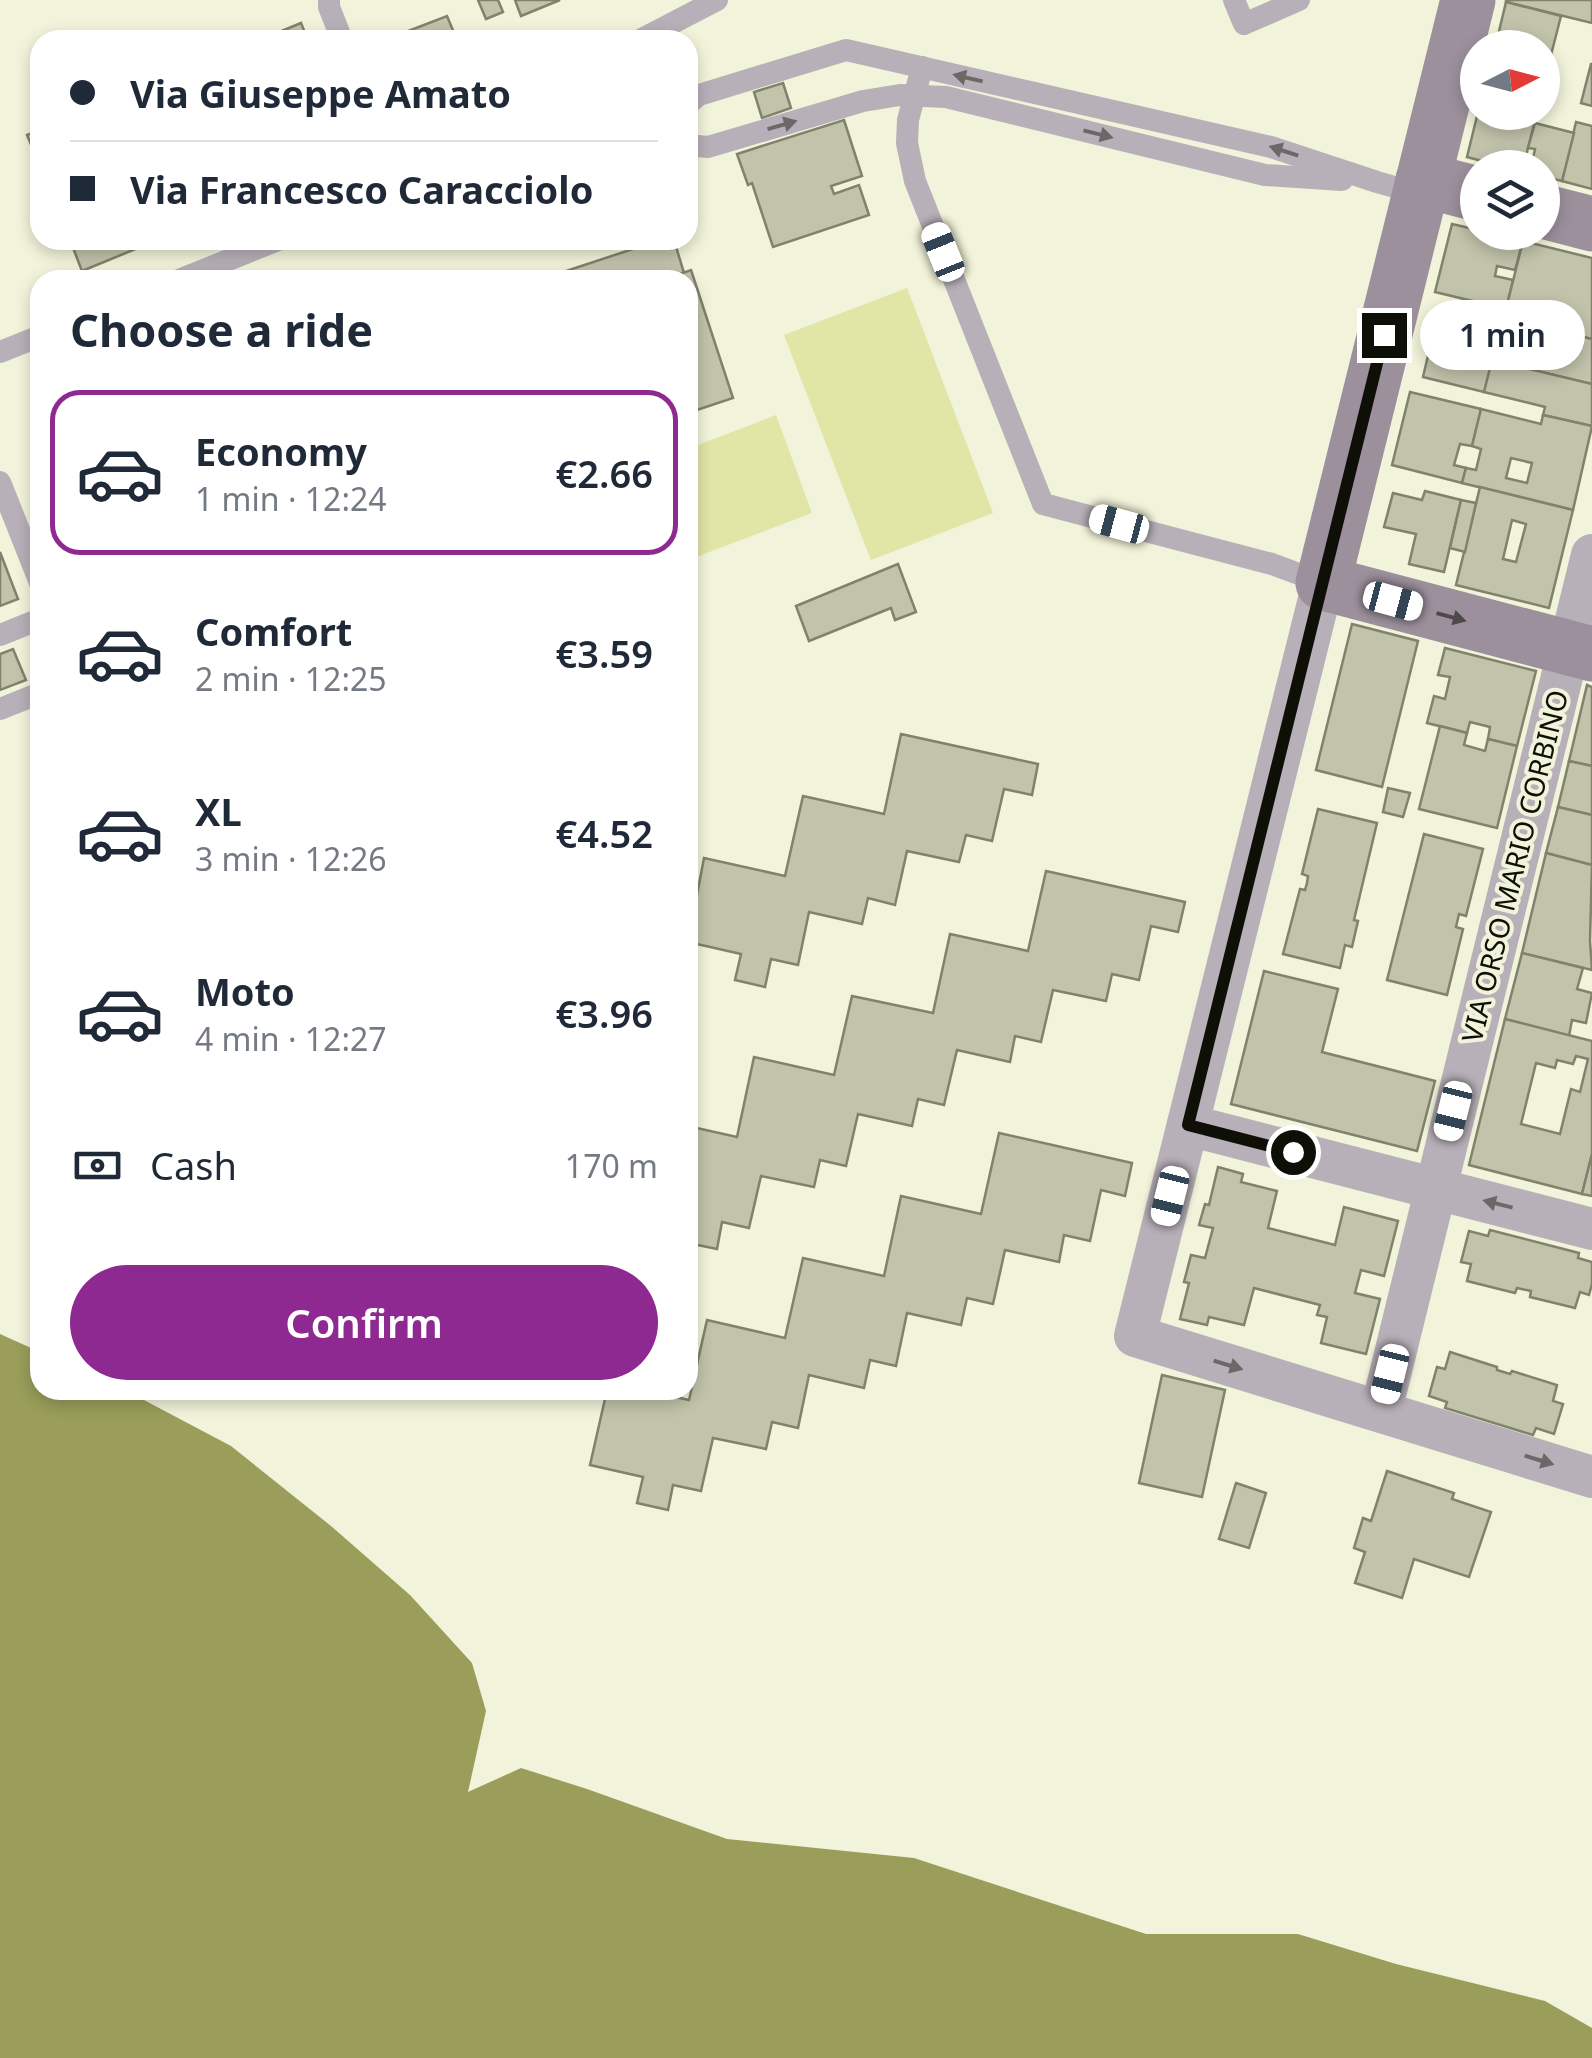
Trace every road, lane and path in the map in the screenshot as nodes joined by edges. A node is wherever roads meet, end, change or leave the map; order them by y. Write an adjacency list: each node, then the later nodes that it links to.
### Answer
1 (329, 0): 7 (lane)
2 (718, 0): 6 (lane)
3 (1234, 0): 4 (lane)
4 (1299, 0)
5 (1468, 0): 13 (street)
6 (671, 11): 8 (lane)
7 (338, 30)
8 (651, 30)
9 (922, 67): 10 (lane); 11 (lane); 13 (lane, one-way to 9)
10 (698, 95)
11 (914, 96): 12 (lane, one-way to 11); 13 (lane, one-way to 13); 24 (lane)
12 (698, 146)
13 (1406, 185): 14 (street); 24 (street)
14 (1460, 192)
15 (1560, 216): 16 (street)
16 (1592, 224)
17 (253, 250): 18 (lane)
18 (203, 270)
19 (30, 340): 20 (lane)
20 (0, 352)
21 (0, 484): 23 (lane)
22 (1592, 555): 27 (street, VIA ORSO MARIO CORBINO)
23 (30, 559)
24 (1323, 583): 27 (street, one-way to 27); 30 (street)
25 (30, 623): 26 (lane)
26 (0, 634)
27 (1580, 651): 31 (street, VIA ORSO MARIO CORBINO)
28 (30, 697): 29 (lane)
29 (0, 708)
30 (1188, 1125): 31 (street); 33 (street, one-way to 33)
31 (1434, 1188): 32 (street, one-way to 31); 33 (street, VIA ORSO MARIO CORBINO)
32 (1592, 1228)
33 (1381, 1411): 34 (street, one-way to 34)
34 (1592, 1476)

